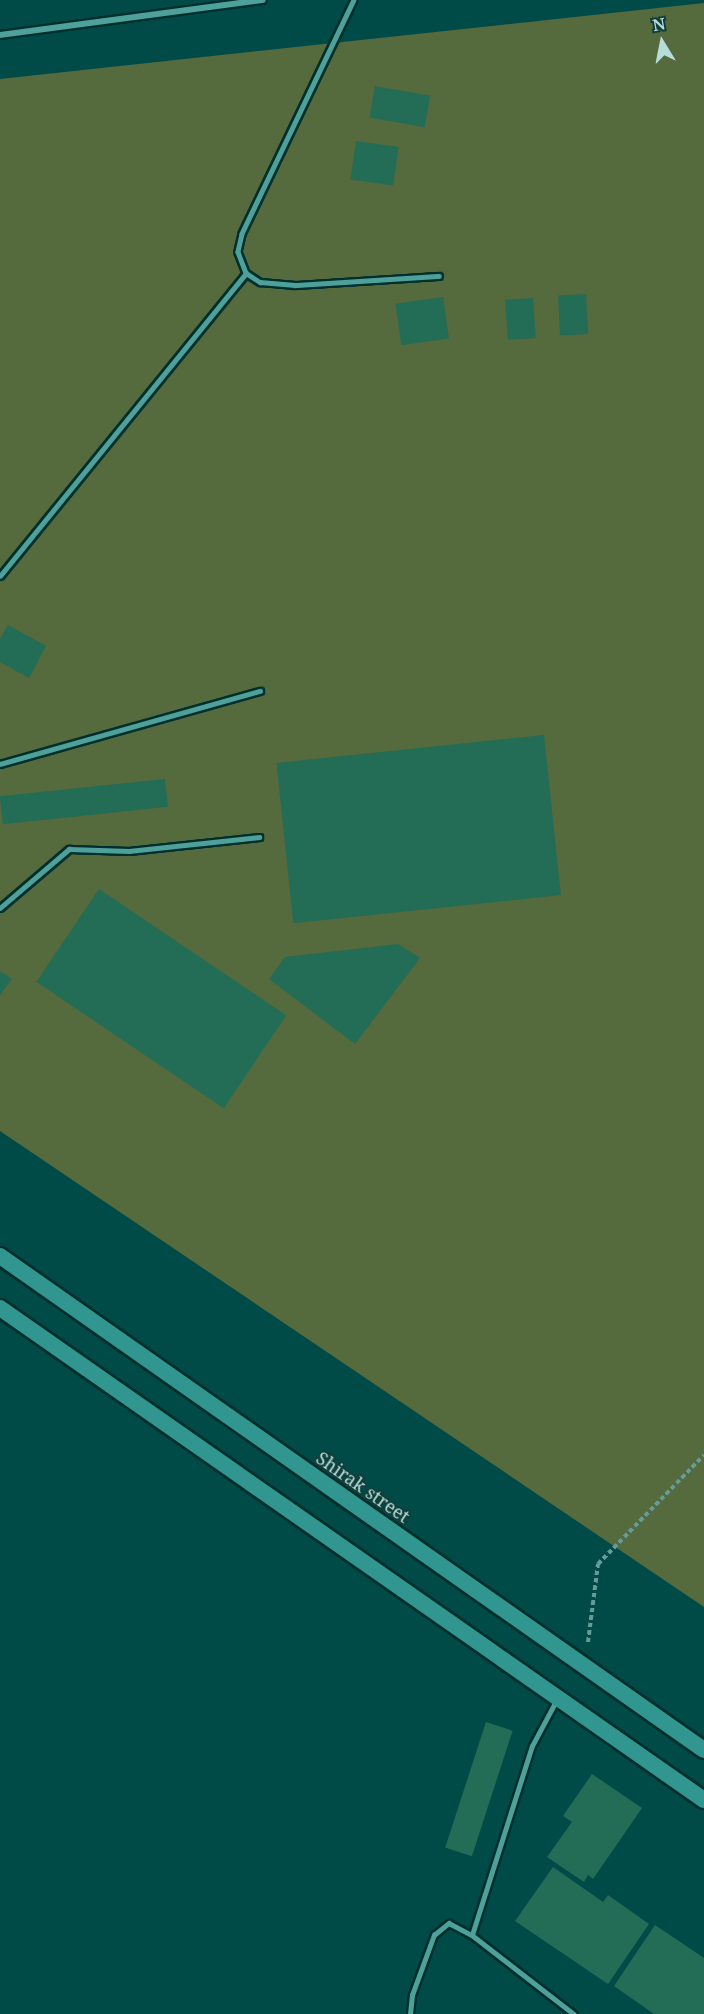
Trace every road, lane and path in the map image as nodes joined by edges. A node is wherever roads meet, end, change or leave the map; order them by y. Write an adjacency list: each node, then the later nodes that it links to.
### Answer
1 (263, 0): 3 (street)
2 (354, 0): 4 (lane)
3 (0, 35)
4 (246, 273): 5 (lane); 6 (lane)
5 (439, 276)
6 (0, 576)
7 (260, 691): 8 (lane)
8 (0, 764)
9 (259, 837): 10 (lane)
10 (0, 908)
11 (0, 1256): 14 (highway, Shirak street)
12 (0, 1308): 15 (highway)
13 (704, 1455): 14 (path)
14 (586, 1668): 16 (highway, Shirak street)
15 (558, 1698): 17 (highway); 18 (lane)
16 (704, 1750)
17 (704, 1800)
18 (472, 1935): 19 (lane); 20 (lane)
19 (410, 2014)
20 (574, 2014)

